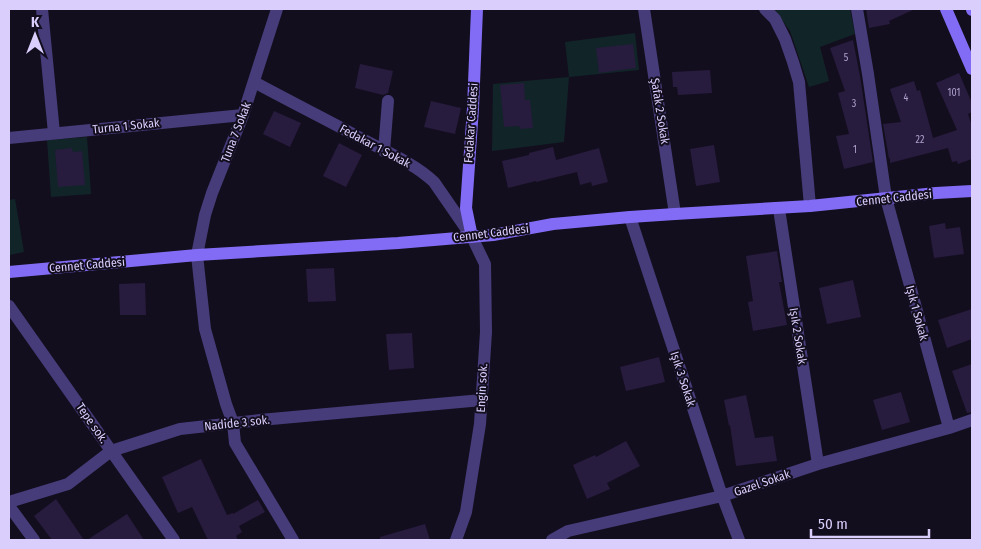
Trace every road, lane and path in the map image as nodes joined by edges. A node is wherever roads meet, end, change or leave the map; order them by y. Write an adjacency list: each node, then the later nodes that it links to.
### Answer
1 (42, 9): 12 (street)
2 (277, 9): 9 (street, Tuna 7 Sokak)
3 (477, 9): 21 (street, Fedakar Caddesi)
4 (644, 9): 19 (street, Şafak 2 Sokak)
5 (765, 9): 17 (street)
6 (857, 9): 16 (street, Işık 1 Sokak)
7 (946, 9): 8 (street)
8 (972, 68)
9 (254, 82): 11 (street, Tuna 7 Sokak); 14 (street, Fedakar 1 Sokak)
10 (388, 101): 14 (street)
11 (243, 115): 12 (street, Turna 1 Sokak); 22 (street, Tuna 7 Sokak)
12 (54, 133): 13 (street, Turna 1 Sokak)
13 (9, 138)
14 (384, 151): 21 (street, Fedakar 1 Sokak)
15 (972, 191): 16 (street, Cennet Caddesi)
16 (886, 198): 17 (street, Cennet Caddesi); 28 (street, Işık 1 Sokak)
17 (810, 206): 18 (street, Cennet Caddesi)
18 (779, 209): 19 (street, Cennet Caddesi); 30 (street, Işık 2 Sokak)
19 (675, 214): 20 (street, Cennet Caddesi)
20 (630, 217): 21 (street, Cennet Caddesi); 31 (street, Işık 3 Sokak)
21 (472, 236): 22 (street, Cennet Caddesi); 25 (street, Engin sok.)
22 (197, 255): 23 (street, Cennet Caddesi); 27 (street, Tuna 7 Sokak)
23 (9, 272)
24 (9, 306): 29 (street, Tepe sok.)
25 (482, 400): 27 (street, Nadide 3 sok.); 37 (street, Engin sok.)
26 (972, 420): 28 (street, Gazel Sokak)
27 (233, 423): 29 (street, Nadide 3 sok.); 36 (street, Tuna 7 Sokak)
28 (949, 428): 30 (street, Gazel Sokak)
29 (111, 451): 32 (street, Nadide 3 sok.); 35 (street, Tepe sok.)
30 (818, 464): 31 (street, Gazel Sokak)
31 (722, 496): 33 (street, Gazel Sokak); 39 (street, Işık 3 Sokak)
32 (9, 504): 34 (street)
33 (571, 536): 38 (street, Gazel Sokak)
34 (34, 540)
35 (174, 540)
36 (293, 540)
37 (456, 540)
38 (552, 540)
39 (739, 540)

